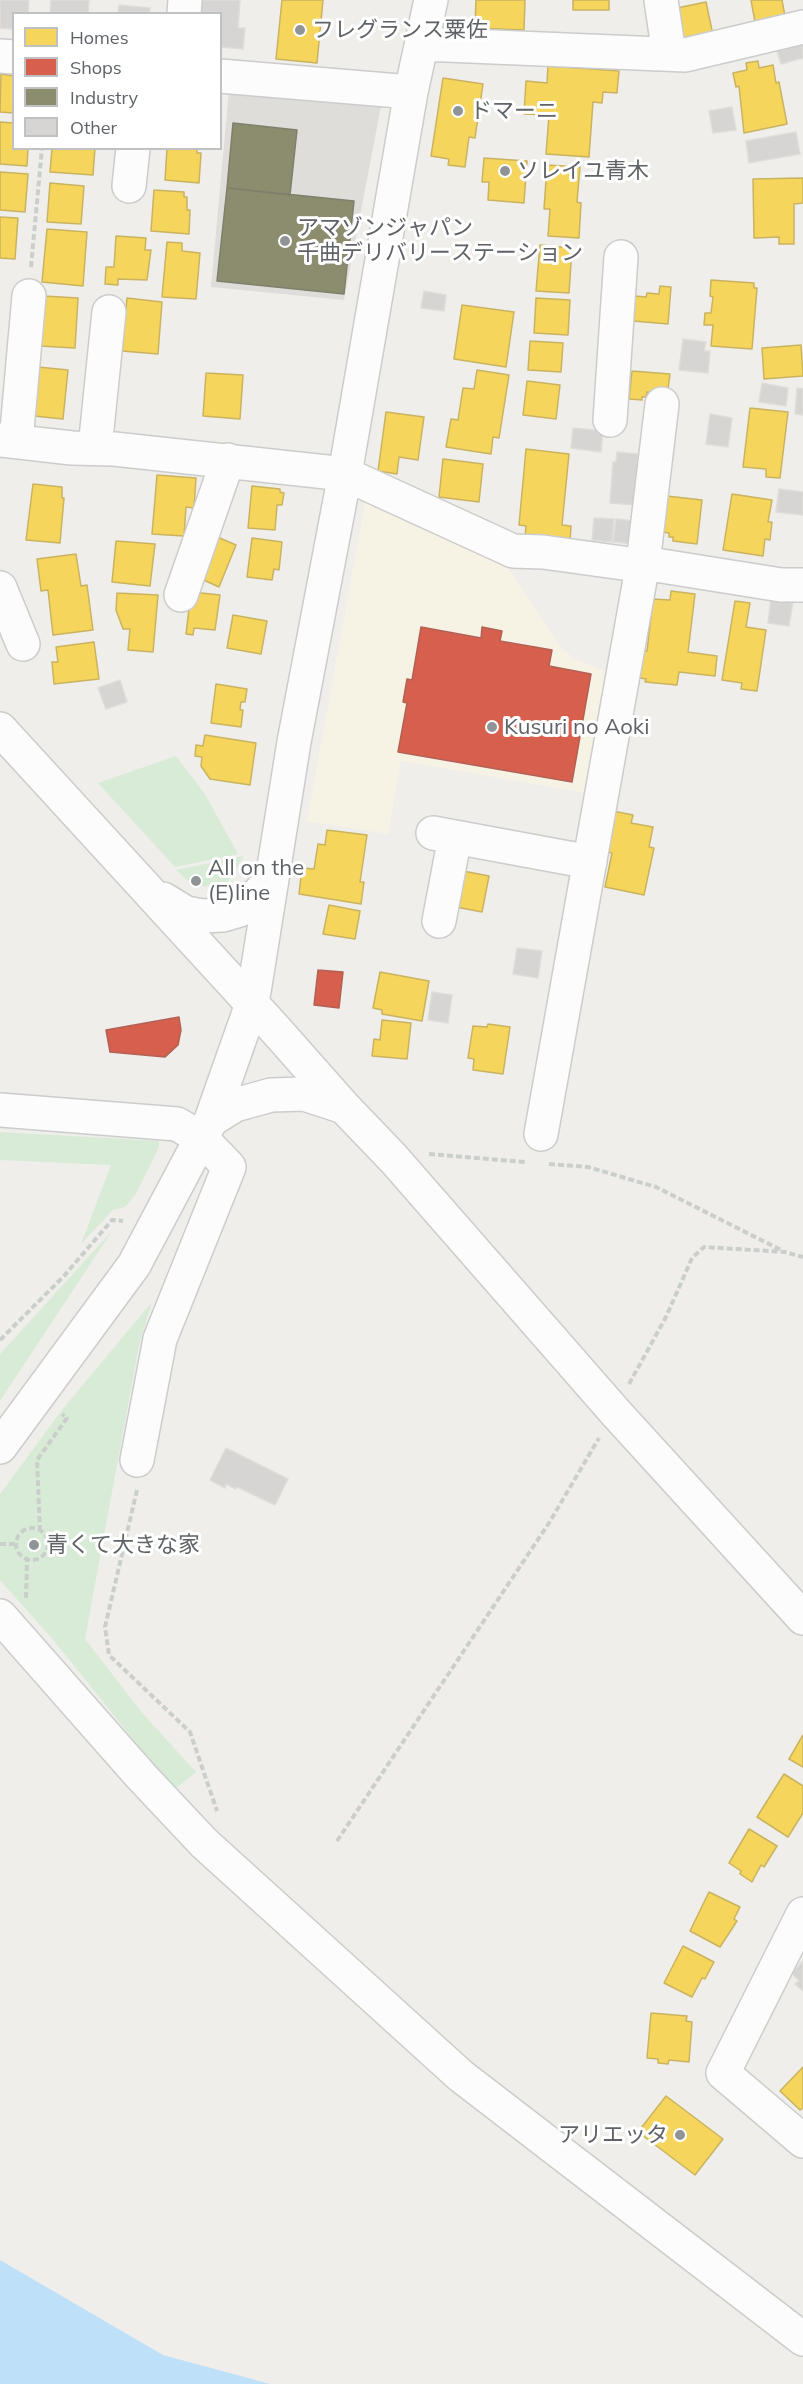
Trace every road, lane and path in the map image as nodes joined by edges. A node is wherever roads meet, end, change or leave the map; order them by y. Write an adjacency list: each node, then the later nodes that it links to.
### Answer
1 (431, 0): 4 (street)
2 (661, 0): 5 (street)
3 (803, 27): 5 (street)
4 (422, 44): 5 (street); 7 (street)
5 (669, 54)
6 (222, 76): 7 (street)
7 (411, 92): 17 (street)
8 (42, 150): 12 (path)
9 (133, 150): 10 (street)
10 (129, 186)
11 (612, 275): 18 (street)
12 (29, 296): 14 (street)
13 (109, 312): 15 (street)
14 (8, 441): 15 (street)
15 (95, 448): 16 (street)
16 (228, 460): 17 (street); 21 (street)
17 (345, 474): 18 (street); 25 (street)
18 (643, 563): 19 (street); 24 (street)
19 (803, 585)
20 (0, 588): 22 (street)
21 (181, 595)
22 (23, 644)
23 (0, 729): 26 (street)
24 (590, 862): 27 (street); 32 (street)
25 (271, 882): 26 (street); 28 (street)
26 (146, 889): 28 (street)
27 (438, 921)
28 (252, 1004): 29 (street); 31 (street)
29 (344, 1107): 31 (street); 33 (street)
30 (0, 1110): 31 (street)
31 (206, 1129): 34 (street); 41 (street)
32 (542, 1154): 33 (path); 35 (path)
33 (393, 1158): 38 (street)
34 (153, 1228): 37 (path); 40 (street)
35 (785, 1252): 36 (path); 38 (path)
36 (803, 1257)
37 (0, 1340)
38 (616, 1413): 47 (street); 49 (path)
39 (55, 1434): 42 (path)
40 (0, 1447)
41 (137, 1460): 48 (path)
42 (40, 1531): 44 (path); 45 (path)
43 (0, 1544): 44 (path)
44 (16, 1544): 45 (path)
45 (27, 1560): 46 (path)
46 (13, 1607): 52 (street)
47 (803, 1618)
48 (219, 1818)
49 (337, 1841)
50 (803, 1914): 51 (street)
51 (803, 2141)
52 (803, 2339)

